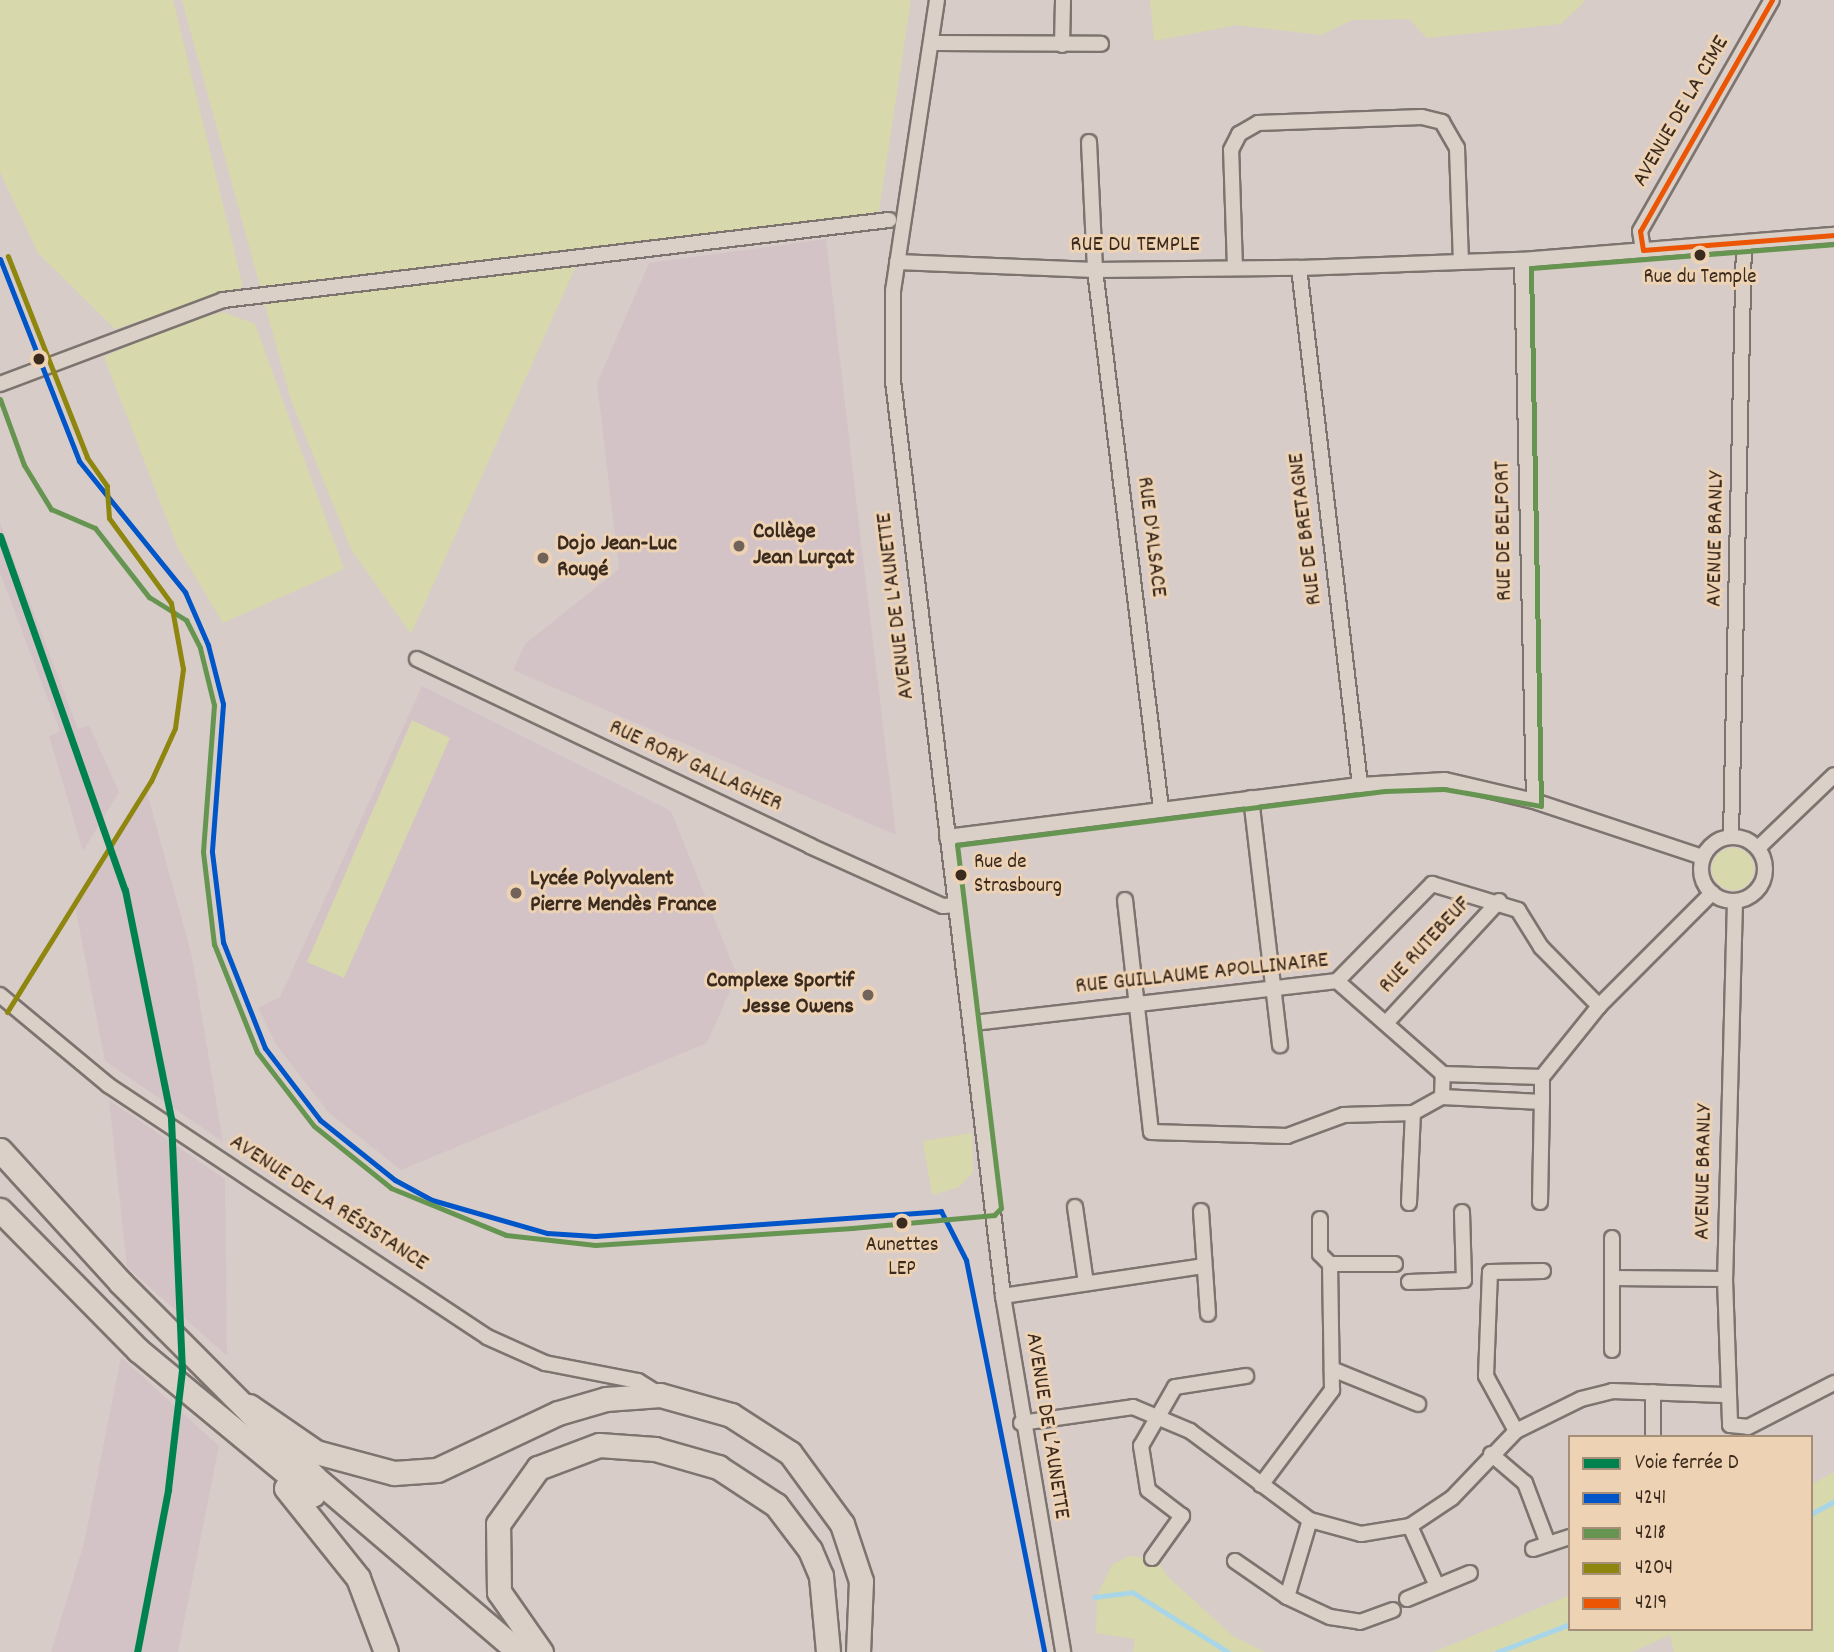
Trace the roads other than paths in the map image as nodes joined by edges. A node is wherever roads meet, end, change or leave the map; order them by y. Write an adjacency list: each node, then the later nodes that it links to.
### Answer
1 (937, 0): 4 (street, AVENUE DE L'AUNETTE)
2 (1063, 0): 6 (street)
3 (1772, 0): 11 (street, AVENUE DE LA CIME)
4 (935, 43): 6 (street); 13 (street, AVENUE DE L'AUNETTE)
5 (1101, 44): 6 (street)
6 (1062, 45)
7 (1089, 142): 17 (street, RUE D'ALSACE)
8 (889, 220): 18 (street)
9 (1834, 235): 10 (street, RUE DU TEMPLE)
10 (1744, 242): 11 (street, RUE DU TEMPLE); 25 (street, AVENUE BRANLY)
11 (1643, 250): 12 (street, RUE DU TEMPLE)
12 (1522, 260): 14 (street, RUE DU TEMPLE); 23 (street, RUE DE BELFORT)
13 (897, 262): 17 (street, RUE DU TEMPLE); 26 (street, AVENUE DE L'AUNETTE)
14 (1461, 262): 15 (street); 16 (street, RUE DU TEMPLE)
15 (1235, 268): 16 (street, RUE DU TEMPLE); 17 (street, RUE DU TEMPLE)
16 (1299, 268): 21 (street, RUE DE BRETAGNE)
17 (1095, 271): 24 (street, RUE D'ALSACE)
18 (0, 384)
19 (417, 659): 33 (street, RUE RORY GALLAGHER)
20 (1834, 775): 27 (street)
21 (1360, 785): 22 (street); 23 (street)
22 (1251, 799): 24 (street); 35 (street)
23 (1534, 801): 28 (street)
24 (1161, 808): 26 (street)
25 (1731, 836): 27 (street); 28 (street)
26 (947, 837): 33 (street, AVENUE DE L'AUNETTE)
27 (1758, 848): 32 (street)
28 (1702, 858): 29 (street)
29 (1712, 893): 32 (street); 38 (street)
30 (1125, 900): 37 (street)
31 (1499, 901): 34 (street); 38 (street); 39 (street, RUE RUTEBEUF)
32 (1735, 901): 63 (street, AVENUE BRANLY)
33 (957, 905): 40 (street, AVENUE DE L'AUNETTE)
34 (1337, 981): 35 (street, RUE GUILLAUME APOLLINAIRE); 39 (street, RUE GUILLAUME APOLLINAIRE)
35 (1275, 989): 37 (street, RUE GUILLAUME APOLLINAIRE); 41 (street)
36 (0, 995): 74 (street, AVENUE DE LA RÉSISTANCE)
37 (1137, 1003): 40 (street, RUE GUILLAUME APOLLINAIRE); 46 (street)
38 (1599, 1006): 43 (street)
39 (1387, 1022): 42 (street, RUE GUILLAUME APOLLINAIRE)
40 (974, 1023): 50 (street, AVENUE DE L'AUNETTE)
41 (1280, 1045)
42 (1443, 1074): 43 (street); 44 (street)
43 (1542, 1077): 45 (street)
44 (1442, 1097): 45 (street); 46 (street)
45 (1542, 1102): 48 (street)
46 (1413, 1113): 49 (street)
47 (0, 1150): 77 (main road)
48 (1540, 1202)
49 (1409, 1203)
50 (993, 1206): 67 (street, AVENUE DE L’AUNETTE)
51 (1075, 1207): 66 (street)
52 (0, 1210): 79 (main road)
53 (1201, 1211): 59 (street)
54 (1462, 1212): 64 (street)
55 (1320, 1219): 57 (street)
56 (1612, 1238): 62 (street)
57 (1330, 1264): 58 (street); 70 (street)
58 (1395, 1264)
59 (1203, 1266): 66 (street); 68 (street)
60 (1544, 1271): 61 (street)
61 (1490, 1272): 64 (street); 81 (street)
62 (1612, 1278): 63 (street); 69 (street)
63 (1725, 1279): 75 (street, AVENUE BRANLY)
64 (1464, 1280): 65 (street)
65 (1409, 1282)
66 (1086, 1283): 67 (street)
67 (1003, 1296): 80 (street, AVENUE DE L’AUNETTE)
68 (1208, 1314)
69 (1612, 1350)
70 (1332, 1369): 76 (street); 84 (street)
71 (1246, 1376): 78 (street)
72 (1834, 1383): 75 (street, AVENUE BRANLY)
73 (1653, 1392): 75 (street); 81 (street); 82 (street)
74 (660, 1395): 77 (main road); 102 (main road)
75 (1724, 1395)
76 (1418, 1404)
77 (249, 1406): 99 (main road)
78 (1158, 1417): 80 (street); 84 (street); 90 (street)
79 (223, 1423): 97 (main road); 98 (main road)
80 (1021, 1423): 103 (street, AVENUE DE L’AUNETTE)
81 (1517, 1431): 83 (street)
82 (1653, 1435)
83 (1491, 1454): 86 (street); 88 (street)
84 (1261, 1485): 85 (street)
85 (1310, 1520): 86 (street); 94 (street)
86 (1410, 1526): 93 (street)
87 (1568, 1538): 88 (street)
88 (1548, 1544): 89 (street)
89 (1533, 1549)
90 (1152, 1558)
91 (1235, 1561): 94 (street)
92 (1471, 1573): 93 (street)
93 (1437, 1586): 95 (street)
94 (1286, 1597): 96 (street)
95 (1407, 1599)
96 (1393, 1610)
97 (386, 1652)
98 (496, 1652)
99 (519, 1652)
100 (541, 1652): 101 (main road)
101 (828, 1652)
102 (858, 1652)
103 (1063, 1652)

